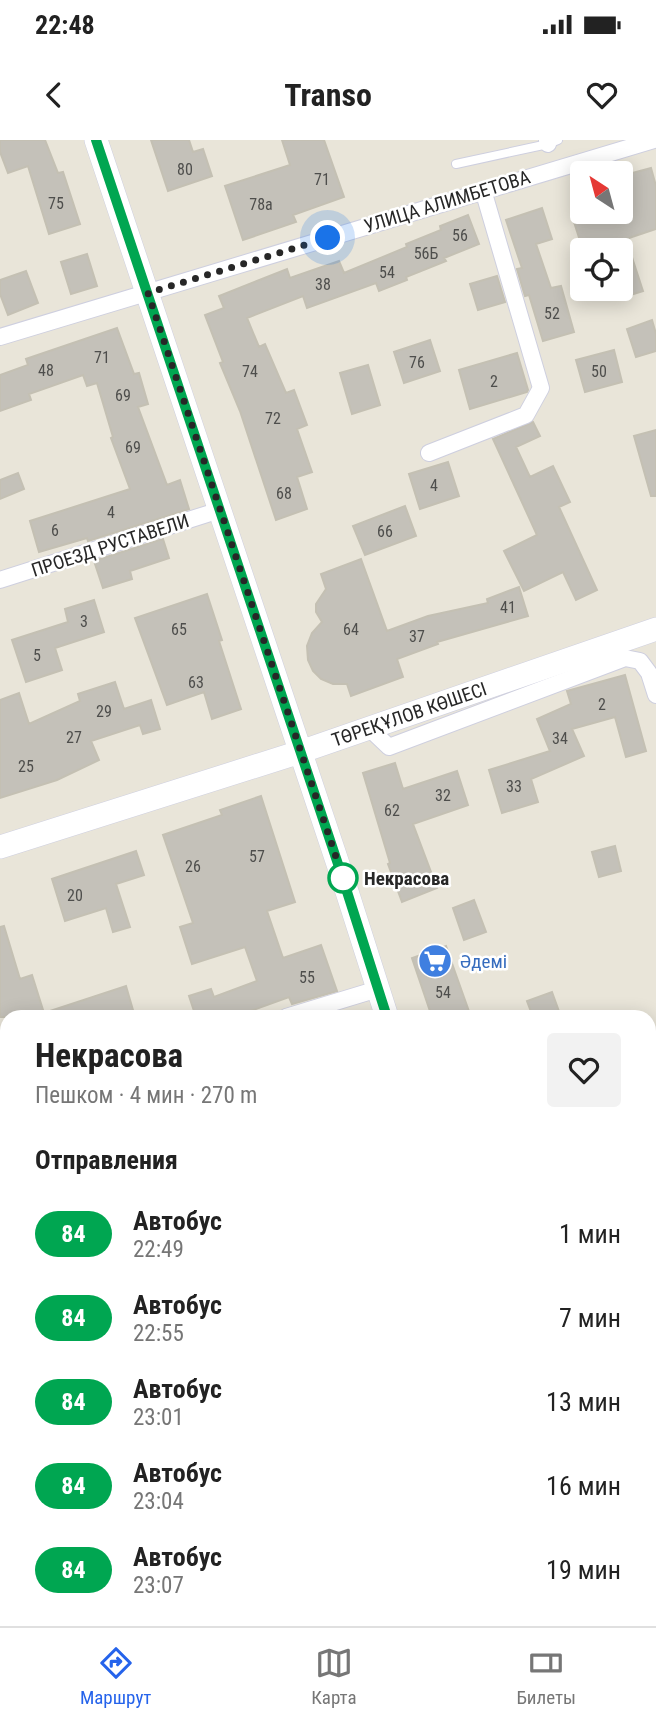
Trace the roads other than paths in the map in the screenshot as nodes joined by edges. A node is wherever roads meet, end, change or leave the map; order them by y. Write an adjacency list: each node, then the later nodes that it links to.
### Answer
1 (96, 140): 6 (main road)
2 (654, 140): 5 (street, УЛИЦА АЛИМБЕТОВА)
3 (551, 141): 4 (lane)
4 (456, 164)
5 (483, 190): 6 (street, УЛИЦА АЛИМБЕТОВА); 8 (street)
6 (148, 293): 7 (street, УЛИЦА АЛИМБЕТОВА); 9 (main road)
7 (0, 337)
8 (429, 453)
9 (220, 510): 10 (street, ПРОЕЗД РУСТАВЕЛИ); 14 (main road)
10 (0, 580)
11 (656, 629): 13 (main road, ТӨРЕҚҰЛОВ КӨШЕСІ)
12 (656, 695): 13 (street)
13 (369, 728): 14 (main road, ТӨРЕҚҰЛОВ КӨШЕСІ)
14 (300, 752): 15 (main road, ТӨРЕҚҰЛОВ КӨШЕСІ); 16 (main road)
15 (0, 847)
16 (378, 989): 17 (street); 18 (main road)
17 (309, 1010)
18 (385, 1010)

